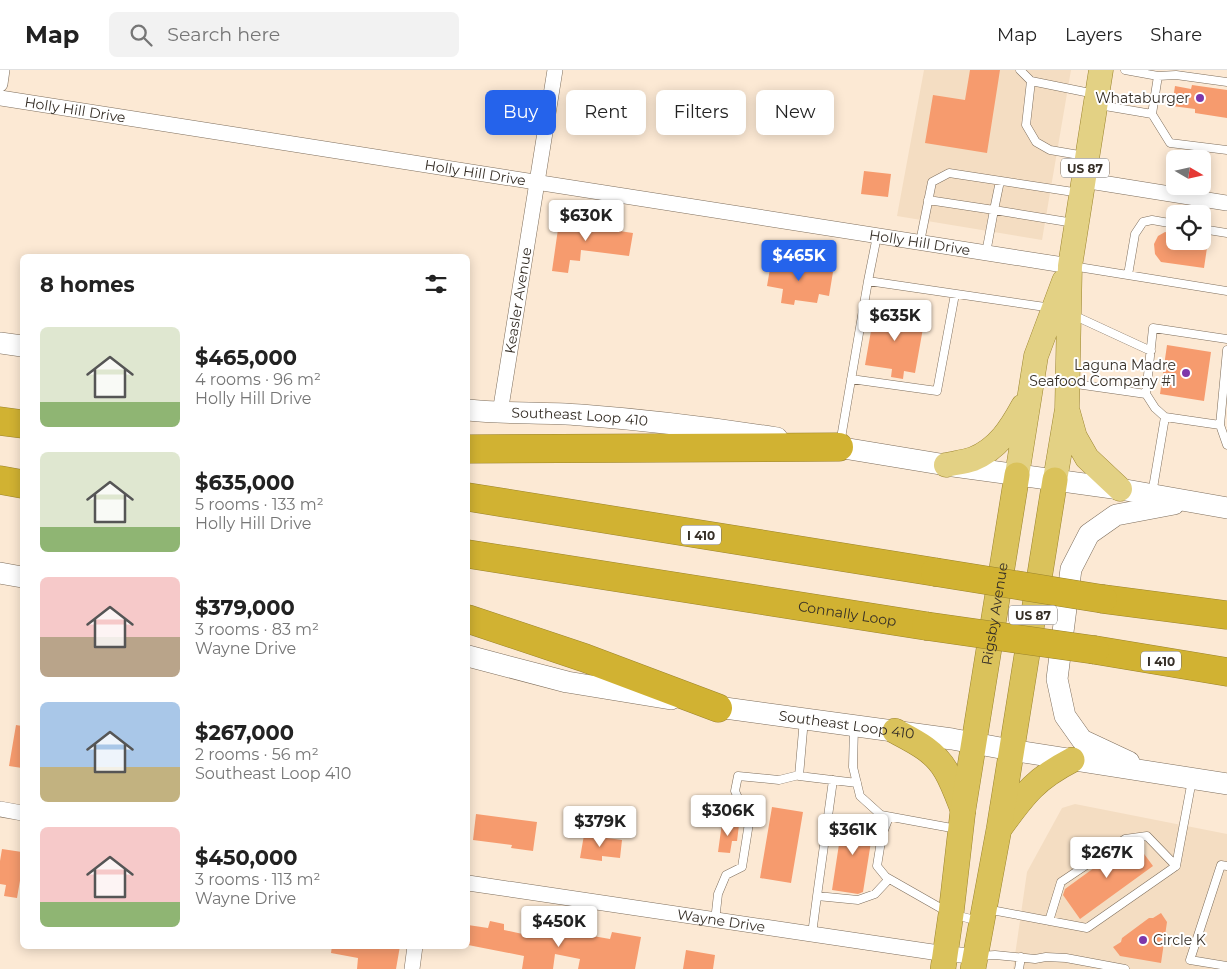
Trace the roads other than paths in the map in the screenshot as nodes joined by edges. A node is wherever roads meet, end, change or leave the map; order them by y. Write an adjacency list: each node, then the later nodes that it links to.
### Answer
1 (2, 70): 9 (street)
2 (555, 70): 16 (street, Keasler Avenue)
3 (1020, 70): 7 (lane)
4 (1101, 70): 11 (main road, Rigsby Avenue / US 87)
5 (1125, 70): 6 (lane)
6 (1158, 76): 8 (lane); 12 (lane)
7 (1031, 81): 11 (lane); 14 (lane)
8 (1227, 82)
9 (0, 84)
10 (0, 98): 16 (street, Holly Hill Drive)
11 (1096, 99): 12 (lane); 14 (main road, Rigsby Avenue / US 87)
12 (1152, 114): 13 (lane)
13 (1227, 150)
14 (1087, 156): 17 (main road, Rigsby Avenue / US 87)
15 (1000, 181): 17 (lane); 18 (lane); 20 (lane)
16 (537, 182): 25 (street, Holly Hill Drive); 45 (street, Keasler Avenue)
17 (1082, 187): 19 (street); 22 (main road, Rigsby Avenue / US 87)
18 (928, 200): 20 (lane); 26 (lane)
19 (1227, 203)
20 (994, 210): 22 (lane); 27 (lane)
21 (1166, 222): 29 (lane)
22 (1076, 224): 28 (main road, Rigsby Avenue / US 87)
23 (1211, 230): 24 (lane)
24 (1227, 233)
25 (877, 236): 26 (street, Holly Hill Drive); 30 (lane)
26 (920, 242): 27 (street, Holly Hill Drive)
27 (986, 253): 28 (street, Holly Hill Drive)
28 (1070, 266): 29 (lane); 33 (main road, Rigsby Avenue / US 87)
29 (1128, 275): 31 (lane)
30 (868, 281): 32 (lane); 39 (lane)
31 (1227, 291)
32 (955, 294): 33 (lane); 39 (lane)
33 (1061, 311): 38 (lane); 40 (main road, Rigsby Avenue / US 87); 42 (main road, Rigsby Avenue / US 87)
34 (1227, 339): 38 (lane)
35 (0, 342): 36 (main road)
36 (20, 346)
37 (1227, 350): 49 (lane)
38 (1151, 351): 41 (lane)
39 (851, 379): 51 (lane)
40 (1068, 383): 41 (lane); 43 (main road, Rigsby Avenue / US 87)
41 (1146, 394): 46 (lane)
42 (1029, 396): 53 (main road); 54 (main road, Rigsby Avenue / US 87)
43 (1068, 409): 56 (main road, Rigsby Avenue / US 87); 58 (main road)
44 (470, 410): 45 (main road, Southeast Loop 410)
45 (500, 413): 51 (main road, Southeast Loop 410)
46 (1165, 417): 49 (lane); 59 (lane)
47 (0, 421): 48 (highway)
48 (20, 424)
49 (1220, 425): 50 (lane)
50 (1227, 445)
51 (839, 448): 52 (highway); 53 (main road, Southeast Loop 410)
52 (470, 449)
53 (946, 465): 54 (main road, Southeast Loop 410)
54 (1016, 475): 56 (main road, Southeast Loop 410); 74 (highway, Rigsby Avenue / US 87)
55 (0, 480): 57 (highway)
56 (1055, 480): 58 (main road, Southeast Loop 410); 75 (highway, Rigsby Avenue / US 87)
57 (20, 484)
58 (1120, 489): 59 (main road, Southeast Loop 410)
59 (1152, 495): 61 (main road, Southeast Loop 410)
60 (470, 497): 66 (highway, I 410, bridge)
61 (1189, 501): 62 (main road, Southeast Loop 410); 77 (main road)
62 (1227, 508)
63 (470, 554): 69 (highway, Connally Loop / I 410, bridge)
64 (0, 574): 65 (main road)
65 (20, 577)
66 (1227, 614)
67 (470, 620): 70 (highway)
68 (470, 657): 70 (main road, Southeast Loop 410)
69 (1227, 672)
70 (718, 708): 71 (main road, Southeast Loop 410)
71 (804, 719): 72 (main road, Southeast Loop 410); 78 (lane)
72 (854, 726): 73 (main road, Southeast Loop 410); 81 (lane)
73 (895, 731): 74 (main road, Southeast Loop 410); 86 (highway)
74 (973, 742): 75 (main road, Southeast Loop 410); 86 (highway, Rigsby Avenue / US 87)
75 (1011, 750): 76 (main road, Southeast Loop 410); 87 (highway, Rigsby Avenue / US 87)
76 (1072, 760): 77 (main road, Southeast Loop 410); 87 (highway)
77 (1150, 771): 79 (main road, Southeast Loop 410)
78 (799, 776): 80 (lane); 95 (lane)
79 (1192, 779): 82 (main road, Southeast Loop 410); 88 (lane)
80 (833, 780): 81 (lane); 92 (lane)
81 (857, 783): 85 (lane)
82 (1227, 784)
83 (0, 809): 84 (street)
84 (20, 813)
85 (889, 817): 86 (lane); 90 (lane)
86 (962, 820): 93 (highway, Rigsby Avenue / US 87)
87 (999, 829): 94 (highway, Rigsby Avenue / US 87)
88 (1176, 866): 96 (lane); 96 (lane)
89 (1227, 866): 100 (lane)
90 (889, 879): 92 (lane); 93 (lane)
91 (470, 883): 95 (street, Wayne Drive)
92 (817, 896): 97 (lane)
93 (951, 914): 94 (lane); 101 (highway, Rigsby Avenue / US 87)
94 (983, 915): 96 (lane); 102 (highway, Rigsby Avenue / US 87)
95 (715, 921): 97 (street, Wayne Drive)
96 (1049, 921)
97 (812, 934): 101 (street, Wayne Drive)
98 (415, 949): 104 (street)
99 (1021, 957): 102 (lane); 105 (lane); 106 (lane)
100 (1190, 960): 103 (lane); 107 (lane)
101 (944, 962): 102 (street, Wayne Drive)
102 (974, 963)
103 (1227, 966)
104 (412, 969)
105 (1019, 969)
106 (1125, 969)
107 (1187, 969)

